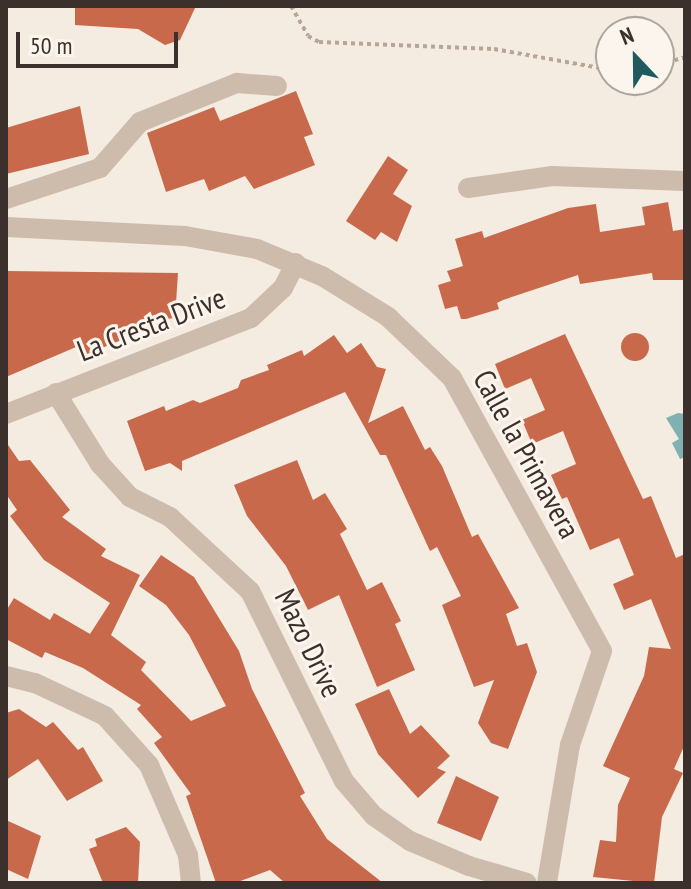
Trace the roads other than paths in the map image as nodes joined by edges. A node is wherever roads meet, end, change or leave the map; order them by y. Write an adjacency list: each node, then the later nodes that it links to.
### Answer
1 (277, 86): 4 (street)
2 (685, 181): 3 (street)
3 (468, 188)
4 (6, 199)
5 (6, 227): 6 (street, Calle la Primavera)
6 (296, 263): 7 (street, La Cresta Drive); 12 (street, Calle la Primavera)
7 (56, 393): 8 (street, La Cresta Drive); 11 (street, Mazo Drive)
8 (6, 414)
9 (6, 676): 10 (street)
10 (191, 883)
11 (527, 883)
12 (547, 883)

